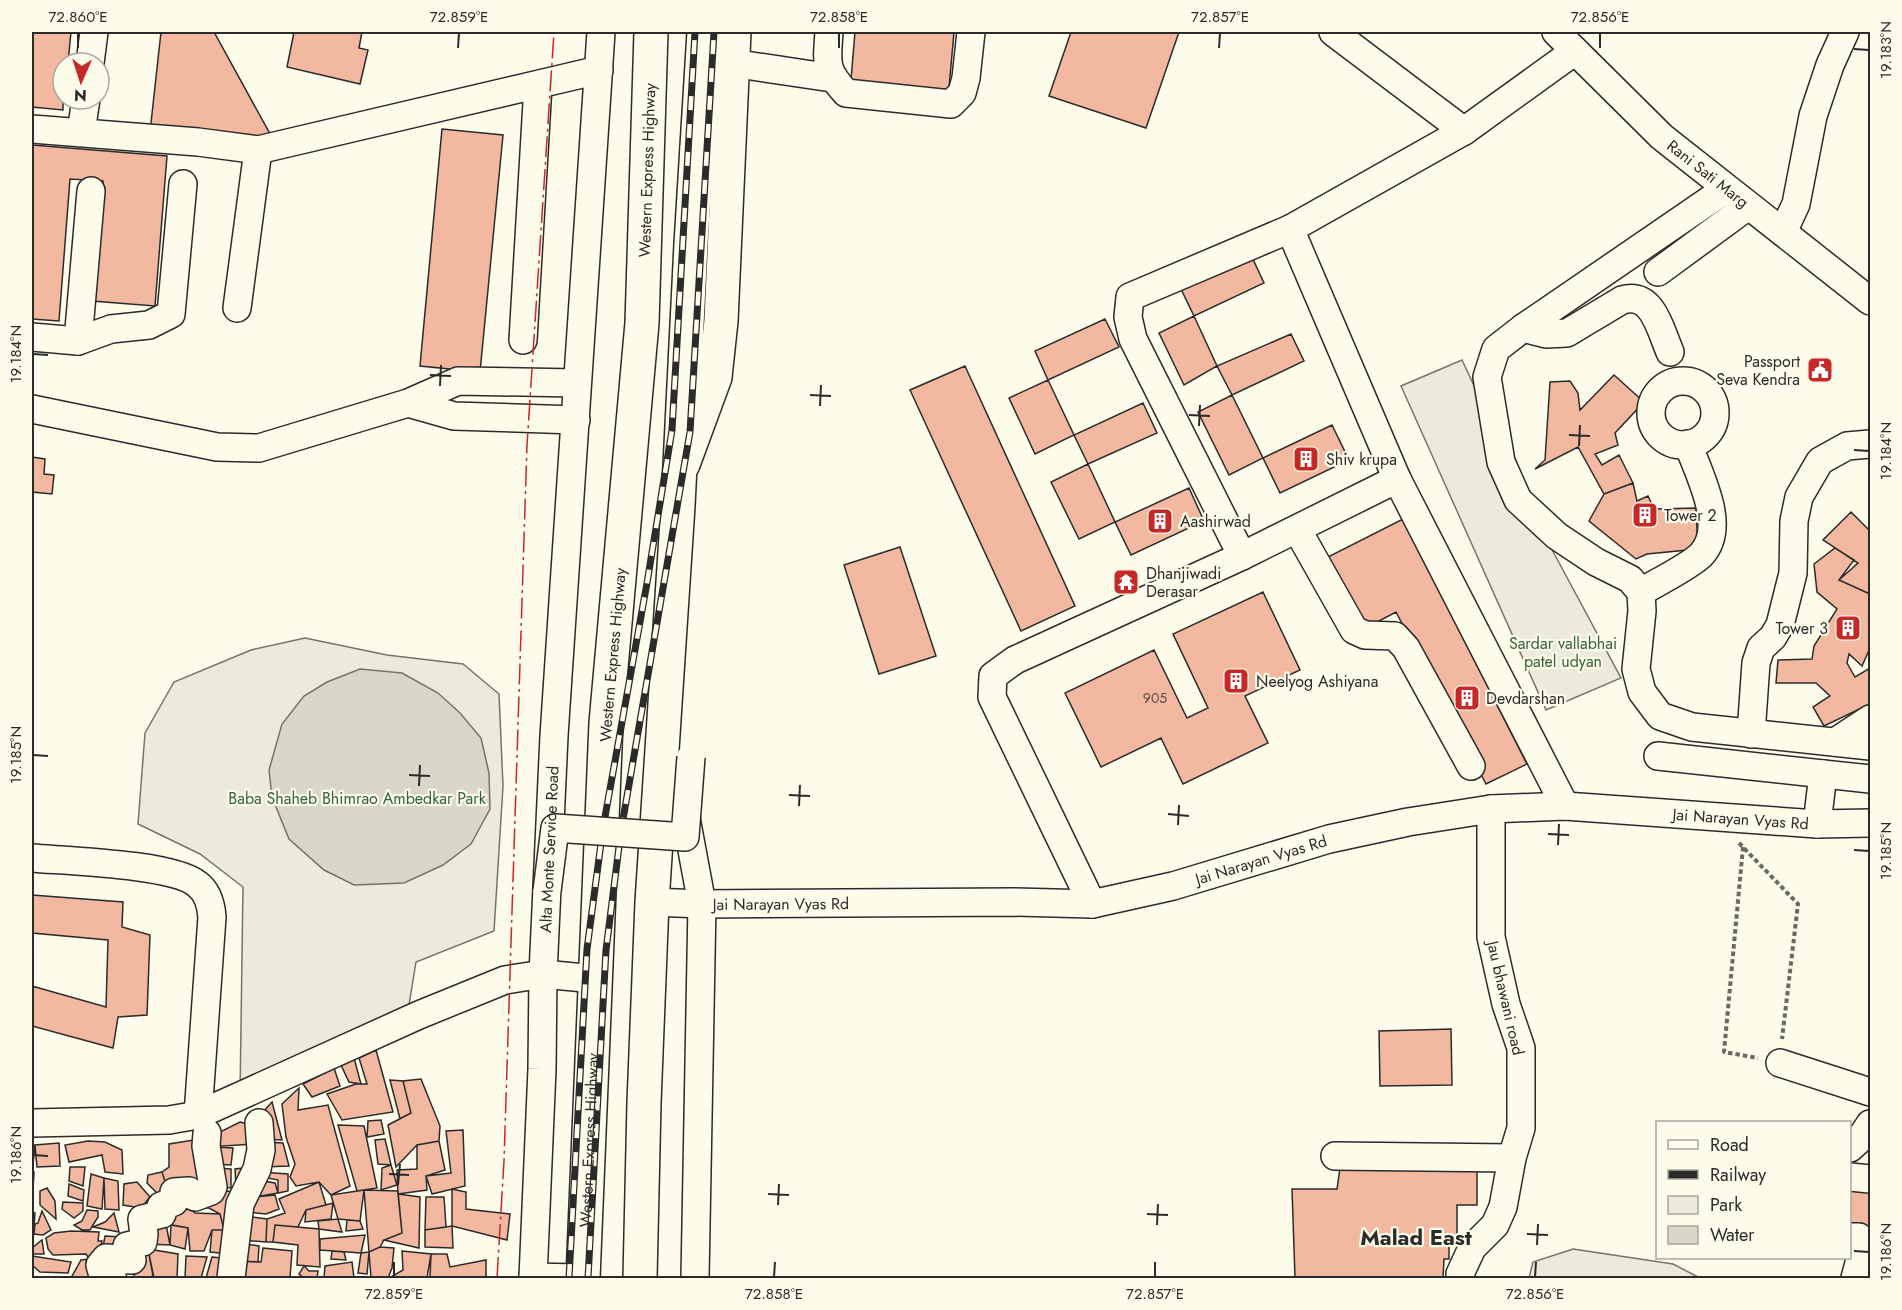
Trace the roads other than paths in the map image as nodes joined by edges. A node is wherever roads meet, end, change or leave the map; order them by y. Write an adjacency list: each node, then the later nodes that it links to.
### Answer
1 (94, 32): 11 (street)
2 (601, 32): 12 (street, Alta Monte Service Road)
3 (651, 32): 35 (main road, Western Express Highway)
4 (704, 32): 20 (main road)
5 (829, 32): 13 (street)
6 (971, 32): 13 (street)
7 (1333, 32): 18 (street)
8 (1845, 32): 26 (street)
9 (1559, 37): 18 (street); 22 (street, Rani Sati Marg)
10 (733, 47): 13 (street); 20 (main road)
11 (92, 51)
12 (599, 70): 14 (street); 37 (street, Alta Monte Service Road)
13 (832, 78)
14 (538, 85): 19 (street); 32 (street)
15 (84, 111): 17 (street)
16 (32, 129): 17 (street)
17 (81, 132): 19 (street)
18 (1464, 132): 25 (street)
19 (258, 150): 29 (street)
20 (712, 151): 36 (main road); 43 (main road)
21 (183, 184): 33 (street)
22 (1726, 189): 24 (street, Rani Sati Marg); 30 (street)
23 (91, 191): 33 (street)
24 (1748, 206): 26 (street, Rani Sati Marg); 27 (street)
25 (1290, 229): 44 (street); 46 (street)
26 (1783, 231): 28 (street, Rani Sati Marg)
27 (1658, 272)
28 (1870, 301)
29 (237, 308)
30 (1523, 328): 34 (street); 47 (street)
31 (32, 337): 33 (street)
32 (523, 340)
33 (78, 341)
34 (1670, 352)
35 (638, 370): 36 (main road); 68 (main road, Western Express Highway)
36 (685, 373): 43 (main road)
37 (577, 382): 38 (street); 40 (street, Alta Monte Service Road)
38 (408, 403): 39 (street); 40 (street)
39 (32, 410)
40 (576, 420): 63 (street, Alta Monte Service Road)
41 (1688, 444): 47 (street)
42 (1870, 444): 49 (street)
43 (680, 473): 64 (main road)
44 (1397, 479): 45 (street); 57 (street)
45 (1297, 529): 46 (street); 54 (street)
46 (1242, 556): 66 (street)
47 (1641, 592): 49 (street)
48 (1870, 719): 50 (street)
49 (1751, 734): 50 (street)
50 (1835, 742): 51 (street)
51 (1870, 746)
52 (1658, 756): 55 (street)
53 (691, 757): 59 (street, bridge)
54 (1471, 766)
55 (1823, 774): 56 (street); 61 (street)
56 (1870, 779)
57 (1565, 806): 58 (street, Jai Narayan Vyas Rd); 61 (street, Jai Narayan Vyas Rd)
58 (1491, 809): 66 (street, Jai Narayan Vyas Rd); 77 (street, Jau bhawani road)
59 (686, 818): 63 (street, bridge); 65 (street)
60 (1870, 823): 61 (street, Jai Narayan Vyas Rd)
61 (1817, 824)
62 (32, 858): 73 (street)
63 (547, 891): 67 (street, Alta Monte Service Road)
64 (652, 902): 65 (street, Jai Narayan Vyas Rd); 87 (main road)
65 (702, 904): 66 (street, Jai Narayan Vyas Rd); 88 (street)
66 (1092, 904)
67 (543, 974): 68 (street); 73 (street); 82 (street, Alta Monte Service Road)
68 (595, 979): 86 (main road, Western Express Highway)
69 (1780, 1063): 70 (street)
70 (1870, 1092)
71 (32, 1122): 73 (street)
72 (259, 1123): 84 (street)
73 (202, 1124): 81 (street)
74 (1870, 1124): 75 (street)
75 (1851, 1147)
76 (1335, 1156): 77 (street)
77 (1512, 1158): 89 (street, Jau bhawani road)
78 (1851, 1177): 79 (street)
79 (1870, 1179)
80 (1851, 1237): 90 (street)
81 (132, 1269): 83 (street)
82 (533, 1277): 85 (street)
83 (112, 1278)
84 (231, 1278)
85 (577, 1278)
86 (583, 1278)
87 (640, 1278)
88 (695, 1278)
89 (1461, 1278)
90 (1855, 1278)

